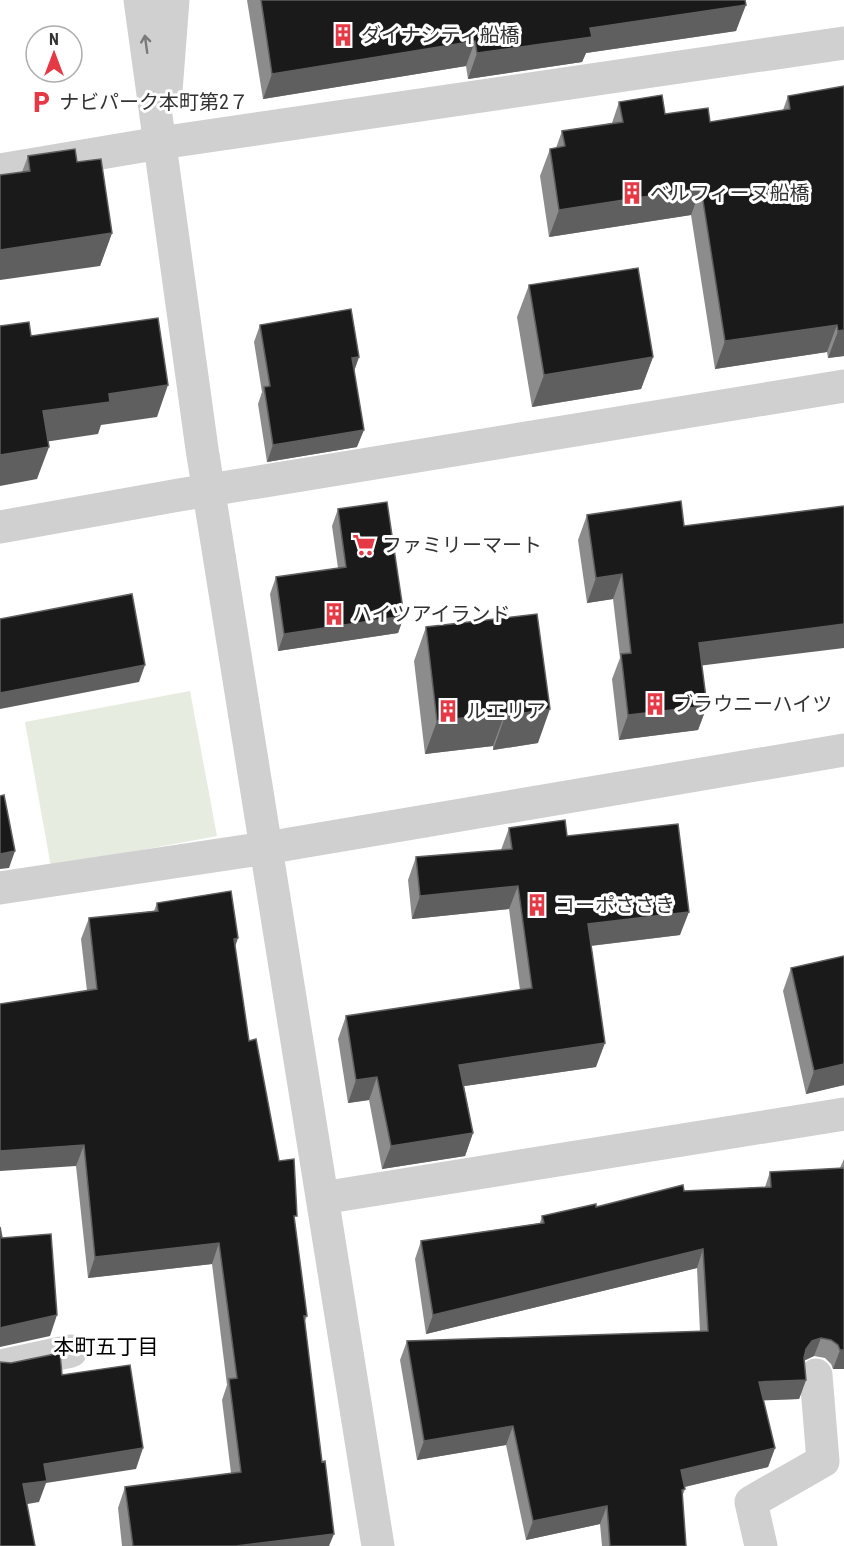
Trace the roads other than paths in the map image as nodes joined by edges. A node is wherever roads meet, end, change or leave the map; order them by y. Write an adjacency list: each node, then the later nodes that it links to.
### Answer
1 (140, 0): 4 (street, one-way to 1)
2 (172, 0): 4 (street)
3 (844, 43): 4 (street)
4 (160, 143): 5 (street); 7 (street)
5 (0, 170)
6 (844, 386): 7 (street)
7 (208, 490): 8 (street); 10 (street)
8 (0, 527)
9 (844, 750): 10 (street)
10 (266, 848): 11 (street); 13 (street)
11 (0, 888)
12 (844, 1114): 13 (street)
13 (322, 1198): 17 (street)
14 (71, 1351): 15 (street)
15 (0, 1366)
16 (816, 1375): 18 (street)
17 (378, 1546)
18 (760, 1546)

